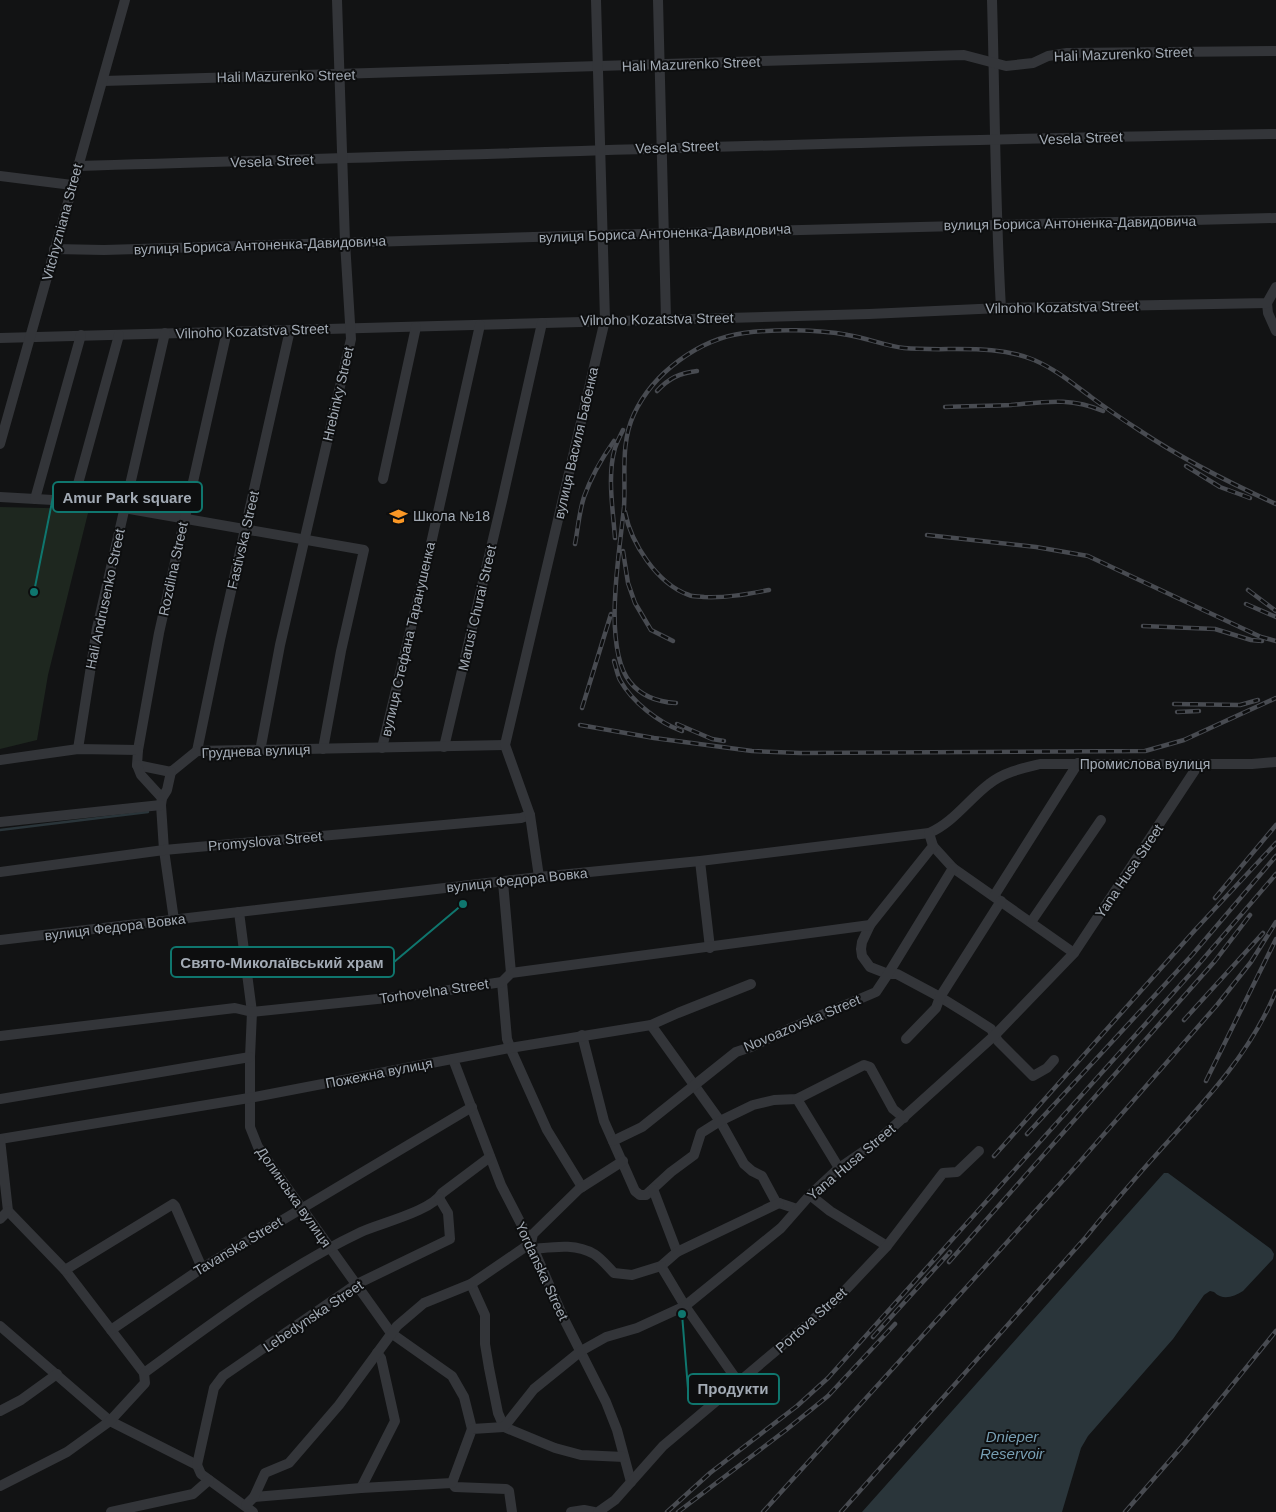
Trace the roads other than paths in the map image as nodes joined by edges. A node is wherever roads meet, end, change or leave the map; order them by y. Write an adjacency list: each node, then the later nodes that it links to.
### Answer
1 (125, 0): 11 (street, Vitchyzniana Street)
2 (337, 0): 10 (street, Hrebinky Street)
3 (596, 0): 9 (street, вулиця Василя Бабенка)
4 (658, 0): 8 (street)
5 (992, 0): 7 (street)
6 (1276, 52): 7 (street, Hali Mazurenko Street)
7 (994, 62): 8 (street, Hali Mazurenko Street); 13 (street)
8 (659, 64): 9 (street, Hali Mazurenko Street); 14 (street)
9 (599, 67): 10 (street, Hali Mazurenko Street); 15 (street, вулиця Василя Бабенка)
10 (340, 75): 11 (street, Hali Mazurenko Street); 16 (street, Hrebinky Street)
11 (103, 81): 17 (street, Vitchyzniana Street)
12 (1276, 134): 13 (street, Vesela Street)
13 (996, 141): 14 (street, Vesela Street); 21 (street)
14 (661, 148): 15 (street, Vesela Street); 22 (street)
15 (600, 149): 16 (street, Vesela Street); 23 (street, вулиця Василя Бабенка)
16 (343, 158): 17 (street, Vesela Street); 24 (street, Hrebinky Street)
17 (77, 166): 19 (street, Vitchyzniana Street)
18 (0, 176): 19 (street)
19 (72, 185): 25 (street, Vitchyzniana Street)
20 (1276, 218): 21 (street, вулиця Бориса Антоненка-Давидовича)
21 (996, 224): 22 (street, вулиця Бориса Антоненка-Давидовича); 28 (street)
22 (664, 233): 23 (street, вулиця Бориса Антоненка-Давидовича); 29 (street)
23 (602, 235): 24 (street, вулиця Бориса Антоненка-Давидовича); 30 (street, вулиця Василя Бабенка)
24 (345, 242): 25 (street, вулиця Бориса Антоненка-Давидовича); 34 (street, Hrebinky Street)
25 (54, 249): 41 (street, Vitchyzniana Street)
26 (1276, 287): 27 (street)
27 (1267, 303): 28 (street, Vilnoho Kozatstva Street); 36 (street)
28 (1000, 308): 29 (street, Vilnoho Kozatstva Street)
29 (666, 319): 30 (street, Vilnoho Kozatstva Street)
30 (605, 320): 31 (street, Vilnoho Kozatstva Street); 52 (street, вулиця Василя Бабенка)
31 (542, 323): 32 (street, Vilnoho Kozatstva Street); 53 (street, Marusi Churai Street)
32 (480, 325): 33 (street, Vilnoho Kozatstva Street); 54 (street, вулиця Стефана Таранушенка)
33 (416, 327): 34 (street, Vilnoho Kozatstva Street); 44 (street)
34 (350, 328): 35 (street, Vilnoho Kozatstva Street); 51 (street, Hrebinky Street)
35 (290, 330): 37 (street, Vilnoho Kozatstva Street); 50 (street, Fastivska Street)
36 (1276, 331)
37 (226, 332): 38 (street, Vilnoho Kozatstva Street); 49 (street, Rozdilna Street)
38 (165, 333): 40 (street, Vilnoho Kozatstva Street); 48 (street, Hali Andrusenko Street)
39 (81, 335): 40 (street, Vilnoho Kozatstva Street); 41 (street, Vilnoho Kozatstva Street); 46 (street)
40 (119, 335): 47 (street)
41 (29, 337): 42 (street, Vilnoho Kozatstva Street); 43 (street, Vitchyzniana Street)
42 (0, 338)
43 (0, 444)
44 (383, 479)
45 (0, 497): 46 (street)
46 (35, 499): 47 (street)
47 (73, 502): 48 (street)
48 (124, 508): 49 (street); 55 (street, Hali Andrusenko Street)
49 (184, 520): 50 (street); 57 (street, Rozdilna Street)
50 (245, 530): 51 (street); 58 (street, Fastivska Street)
51 (304, 539): 56 (street); 59 (street, Hrebinky Street)
52 (505, 745): 53 (street, Груднева вулиця); 68 (street)
53 (444, 747): 54 (street, Груднева вулиця)
54 (382, 748): 56 (street, Груднева вулиця)
55 (78, 749): 57 (street); 60 (street)
56 (323, 749): 59 (street, Груднева вулиця)
57 (138, 750): 64 (street)
58 (197, 751): 59 (street, Груднева вулиця); 66 (street, Груднева вулиця)
59 (260, 751)
60 (0, 760)
61 (1276, 762): 63 (street, Промислова вулиця)
62 (1078, 763): 63 (street, Промислова вулиця); 65 (street, Промислова вулиця); 79 (street)
63 (1199, 764): 86 (street, Yana Husa Street)
64 (138, 765): 66 (street); 67 (street)
65 (1014, 770): 71 (street, вулиця Федора Вовка)
66 (171, 772): 67 (street)
67 (162, 802): 70 (street); 73 (street)
68 (530, 815): 73 (street, Promyslova Street); 77 (street)
69 (1101, 820): 82 (street)
70 (0, 822)
71 (929, 833): 72 (street); 74 (street, вулиця Федора Вовка)
72 (933, 846): 75 (street); 83 (street)
73 (164, 850): 76 (street, Promyslova Street); 81 (street)
74 (700, 861): 77 (street, вулиця Федора Вовка); 85 (street)
75 (953, 868): 79 (street); 88 (street, Novoazovska Street)
76 (0, 872)
77 (539, 877): 78 (street, вулиця Федора Вовка)
78 (503, 882): 80 (street, вулиця Федора Вовка); 87 (street)
79 (998, 898): 82 (street); 91 (street)
80 (239, 912): 81 (street, вулиця Федора Вовка); 92 (street, Долинська вулиця)
81 (174, 920): 84 (street, вулиця Федора Вовка)
82 (1031, 922): 86 (street)
83 (870, 925): 85 (street); 88 (street)
84 (0, 940)
85 (710, 948): 87 (street)
86 (1074, 952): 95 (street, Yana Husa Street)
87 (511, 973): 89 (street, Torhovelna Street)
88 (888, 974): 91 (street); 102 (street, Novoazovska Street)
89 (502, 982): 92 (street, Torhovelna Street); 98 (street)
90 (751, 984): 93 (street, Пожежна вулиця)
91 (940, 997): 95 (street); 97 (street)
92 (252, 1012): 96 (street, Torhovelna Street); 99 (street, Долинська вулиця)
93 (651, 1025): 94 (street, Пожежна вулиця); 102 (street)
94 (582, 1035): 98 (street, Пожежна вулиця); 110 (street)
95 (995, 1035): 101 (street); 107 (street, Yana Husa Street)
96 (0, 1036)
97 (906, 1039)
98 (510, 1048): 100 (street, Пожежна вулиця); 115 (street)
99 (250, 1057): 103 (street, Долинська вулиця); 104 (street)
100 (452, 1059): 103 (street, Пожежна вулиця); 106 (street, Yordanska Street)
101 (1054, 1060)
102 (694, 1084): 108 (street); 110 (street, Novoazovska Street)
103 (249, 1098): 109 (street, Пожежна вулиця); 120 (street, Долинська вулиця)
104 (0, 1099)
105 (797, 1099): 107 (street); 108 (street); 114 (street)
106 (472, 1107): 112 (street, Yordanska Street); 120 (street, Tavanska Street)
107 (904, 1118): 114 (street, Yana Husa Street)
108 (720, 1122): 116 (street); 119 (street)
109 (0, 1139): 122 (street)
110 (613, 1141): 113 (street)
111 (979, 1150): 125 (street, Portova Street)
112 (490, 1157): 118 (street); 124 (street, Yordanska Street)
113 (623, 1161): 115 (street); 116 (street)
114 (839, 1168): 117 (street, Yana Husa Street)
115 (582, 1187): 124 (street)
116 (653, 1189): 127 (street)
117 (810, 1195): 121 (street, Yana Husa Street); 125 (street)
118 (439, 1198): 126 (street); 132 (street, Lebedynska Street)
119 (779, 1203): 121 (street); 127 (street)
120 (301, 1208): 126 (street, Долинська вулиця); 129 (street, Tavanska Street)
121 (796, 1210): 133 (street, Yana Husa Street)
122 (4, 1211): 123 (street); 130 (street)
123 (0, 1220)
124 (532, 1246): 128 (street); 131 (street); 137 (street, Yordanska Street)
125 (887, 1246): 141 (street, Portova Street)
126 (328, 1248): 132 (street, Долинська вулиця); 139 (street)
127 (677, 1252): 128 (street)
128 (661, 1266): 133 (street)
129 (202, 1268): 130 (street); 135 (street, Tavanska Street)
130 (65, 1270): 135 (street)
131 (471, 1284): 136 (street); 144 (street)
132 (356, 1285): 136 (street, Долинська вулиця); 147 (street, Lebedynska Street)
133 (685, 1306): 137 (street, Yana Husa Street); 141 (street)
134 (0, 1326): 140 (street)
135 (111, 1330): 139 (street)
136 (391, 1334): 138 (street); 145 (street, Долинська вулиця)
137 (581, 1351): 144 (street, Yana Husa Street); 146 (street, Yordanska Street)
138 (376, 1353): 152 (street); 153 (street)
139 (144, 1373): 143 (street)
140 (57, 1374): 142 (street); 143 (street)
141 (739, 1382): 149 (street, Portova Street)
142 (0, 1411)
143 (110, 1420): 147 (street); 151 (street)
144 (504, 1428): 145 (street); 146 (street)
145 (472, 1429): 150 (street)
146 (624, 1457): 149 (street, Yordanska Street)
147 (197, 1465): 148 (street)
148 (209, 1480): 154 (street); 155 (street)
149 (631, 1482): 160 (street, Portova Street)
150 (452, 1483): 152 (street); 157 (street)
151 (0, 1486)
152 (361, 1488): 153 (street)
153 (254, 1497): 154 (street)
154 (250, 1508)
155 (126, 1510): 156 (street)
156 (111, 1512)
157 (512, 1512)
158 (571, 1512): 159 (street)
159 (594, 1512)
160 (598, 1512)

